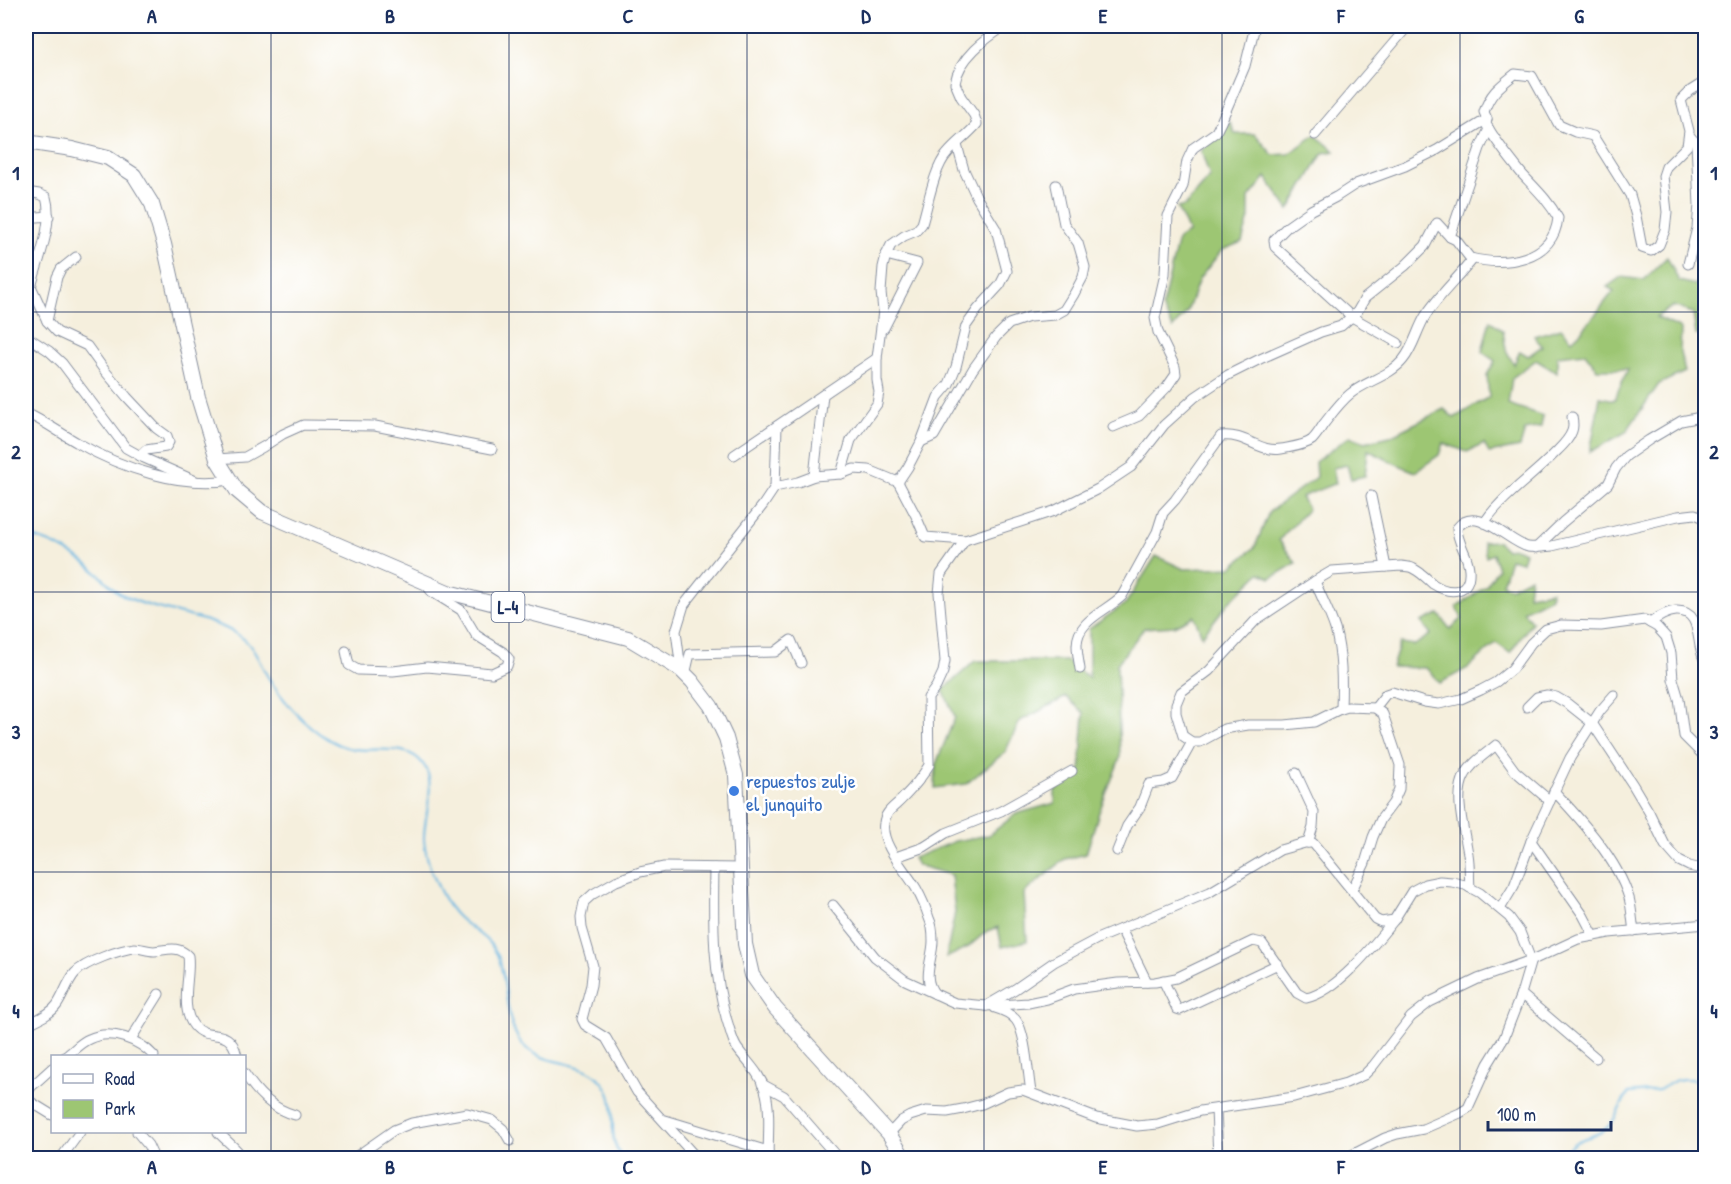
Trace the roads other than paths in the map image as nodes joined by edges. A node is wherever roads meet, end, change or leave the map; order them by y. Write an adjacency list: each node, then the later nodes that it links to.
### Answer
1 (1005, 26): 10 (street)
2 (1255, 26): 33 (street)
3 (1408, 26): 7 (street)
4 (1706, 81): 8 (street)
5 (1487, 119): 6 (street); 8 (street); 22 (street)
6 (1489, 129): 15 (street); 18 (street)
7 (1315, 135)
8 (1689, 135): 19 (street)
9 (26, 142): 38 (main road, L-4)
10 (957, 145): 16 (street); 34 (street)
11 (1056, 185): 34 (street)
12 (26, 192): 13 (street)
13 (49, 216): 14 (street); 21 (street)
14 (26, 218)
15 (1450, 237): 18 (street); 22 (street)
16 (886, 255): 24 (street); 24 (street)
17 (76, 257): 23 (street)
18 (1473, 259): 57 (street)
19 (1688, 264)
20 (26, 275): 21 (street)
21 (31, 287): 23 (street)
22 (1352, 317): 26 (street); 48 (street)
23 (47, 321): 37 (street)
24 (881, 333): 27 (street)
25 (26, 336): 37 (street)
26 (1398, 343)
27 (877, 357): 28 (street); 39 (street)
28 (823, 395): 32 (street); 40 (street)
29 (26, 413): 42 (street)
30 (1706, 416): 49 (street)
31 (1572, 417): 47 (street)
32 (777, 426): 36 (street); 44 (street)
33 (1113, 427)
34 (921, 442): 43 (street)
35 (492, 449): 38 (street)
36 (734, 455)
37 (140, 456): 42 (street)
38 (217, 459): 41 (main road, L-4)
39 (841, 474): 40 (street); 43 (street)
40 (814, 476): 44 (street)
41 (230, 480): 42 (street); 51 (main road, L-4)
42 (196, 481)
43 (898, 482): 48 (street)
44 (775, 487): 58 (street)
45 (1371, 496): 50 (street)
46 (1706, 519): 49 (street)
47 (1484, 523): 49 (street); 50 (street)
48 (965, 540): 73 (street)
49 (1536, 548)
50 (1386, 567): 52 (street)
51 (421, 580): 54 (street); 58 (main road, L-4)
52 (1315, 581): 61 (street); 64 (street)
53 (1650, 623): 56 (street); 62 (street); 65 (street)
54 (346, 651)
55 (801, 663): 58 (street)
56 (1706, 664)
57 (1080, 669)
58 (683, 672): 75 (main road, L-4)
59 (1614, 695): 63 (street)
60 (1527, 707): 63 (street)
61 (1341, 708): 62 (street); 64 (street)
62 (1374, 708): 78 (street)
63 (1592, 723): 68 (street); 76 (street)
64 (1192, 742): 72 (street)
65 (1706, 758)
66 (1072, 771): 73 (street)
67 (1296, 773): 71 (street)
68 (1554, 791): 69 (street); 84 (street)
69 (1550, 801): 70 (street); 77 (street)
70 (1531, 841): 80 (street); 85 (street)
71 (1308, 843): 78 (street); 83 (street)
72 (1117, 851)
73 (896, 857): 91 (street)
74 (714, 868): 75 (street); 102 (street); 109 (street)
75 (741, 868): 113 (main road, L-4)
76 (1706, 870)
77 (1470, 888): 80 (street); 81 (street)
78 (1352, 890): 81 (street)
79 (833, 905): 91 (street)
80 (1500, 909): 86 (street)
81 (1394, 920): 87 (street)
82 (1706, 924): 84 (street)
83 (1121, 929): 89 (street); 93 (street)
84 (1634, 931): 85 (street)
85 (1594, 936): 86 (street)
86 (1531, 960): 92 (street); 106 (street)
87 (1278, 964): 88 (street); 88 (street)
88 (1163, 980): 89 (street)
89 (1147, 982): 93 (street)
90 (159, 993): 95 (street)
91 (935, 994): 93 (street)
92 (1521, 994): 99 (street); 124 (street)
93 (986, 1006): 103 (street)
94 (26, 1025): 98 (street)
95 (131, 1039): 96 (street); 97 (street)
96 (67, 1055)
97 (153, 1055)
98 (237, 1055)
99 (1596, 1058)
100 (51, 1069): 104 (street)
101 (246, 1076): 108 (street)
102 (762, 1084): 115 (street); 121 (street)
103 (1031, 1092): 106 (street); 113 (street)
104 (26, 1094)
105 (26, 1099): 107 (street)
106 (1216, 1109): 123 (street)
107 (51, 1114)
108 (295, 1115)
109 (660, 1118): 115 (street); 120 (street)
110 (79, 1133): 116 (street)
111 (139, 1133): 117 (street)
112 (220, 1133): 118 (street)
113 (889, 1134): 122 (main road, L-4)
114 (510, 1141): 119 (street)
115 (768, 1155)
116 (61, 1158)
117 (154, 1158)
118 (243, 1158)
119 (354, 1158)
120 (695, 1158)
121 (838, 1158)
122 (904, 1158)
123 (1218, 1158)
124 (1346, 1158)

